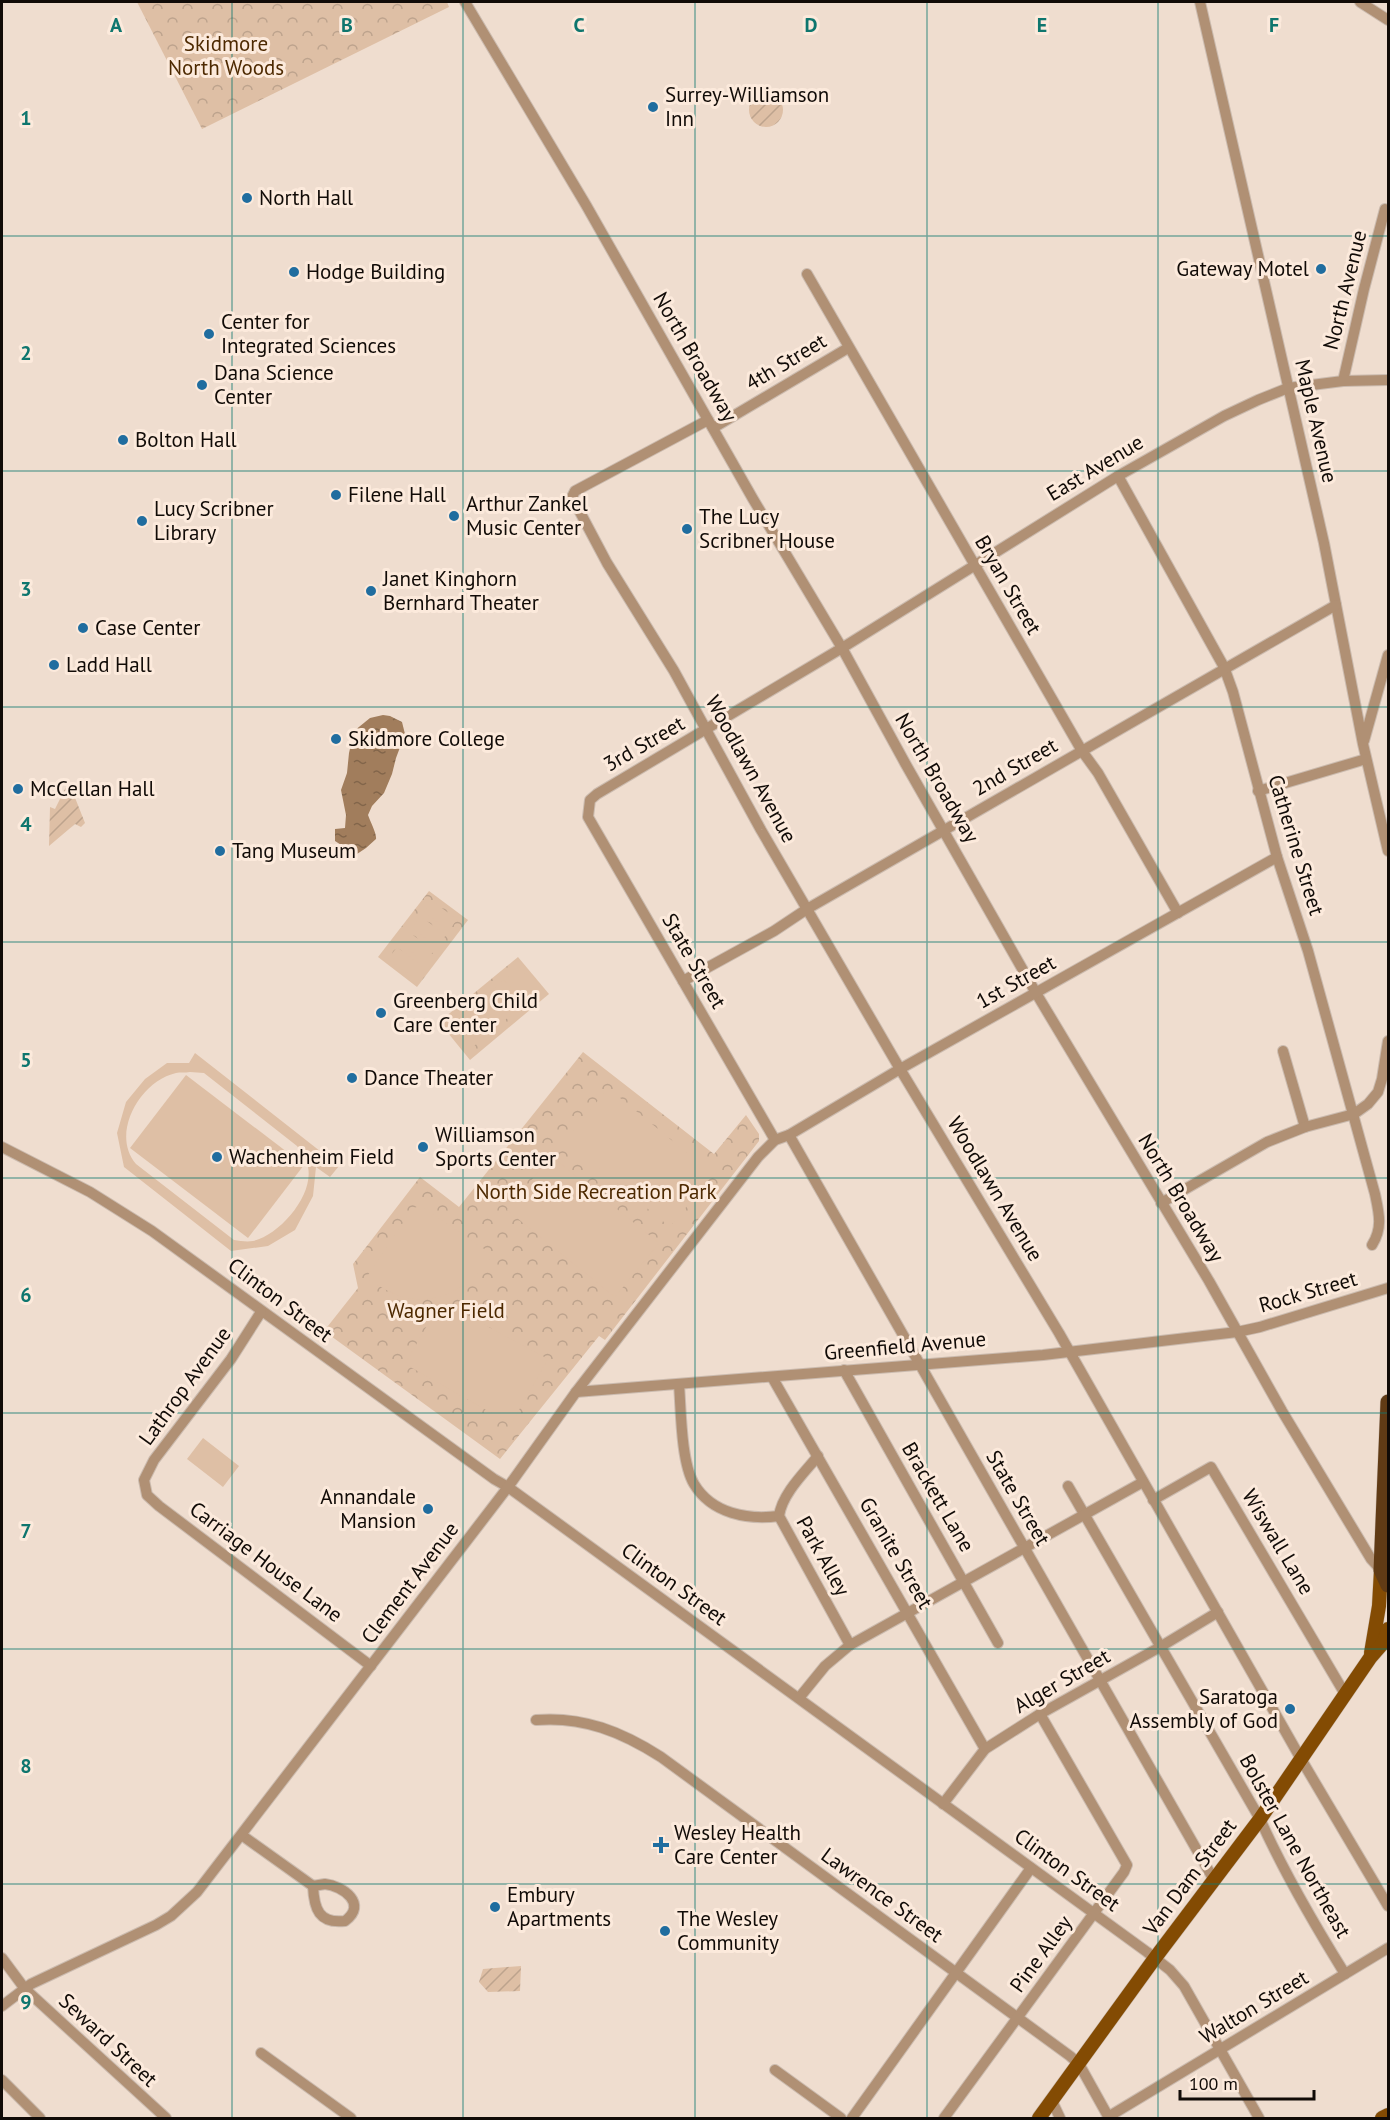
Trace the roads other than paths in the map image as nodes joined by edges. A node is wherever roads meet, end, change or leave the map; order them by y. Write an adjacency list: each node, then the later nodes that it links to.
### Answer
1 (465, 2): 11 (street, North Broadway)
2 (1200, 2): 10 (street, Maple Avenue)
3 (1360, 2): 4 (street)
4 (1389, 20)
5 (1385, 209): 9 (street, North Avenue)
6 (807, 274): 7 (street, Bryan Street)
7 (848, 348): 11 (street, 4th Street); 14 (street, Bryan Street)
8 (1389, 380): 9 (street, East Avenue)
9 (1343, 381): 10 (street, East Avenue)
10 (1288, 388): 12 (street, East Avenue); 15 (street, Maple Avenue)
11 (710, 424): 13 (street, 4th Street); 16 (street, North Broadway)
12 (1118, 476): 14 (street, East Avenue); 18 (street, Catherine Street)
13 (575, 491): 19 (street, Woodlawn Avenue)
14 (974, 566): 16 (street, East Avenue); 21 (street, Bryan Street)
15 (1336, 605): 18 (street, 2nd Street); 20 (street, Maple Avenue)
16 (842, 648): 19 (street, 3rd Street); 25 (street, North Broadway)
17 (1389, 655): 20 (street)
18 (1224, 667): 21 (street, 2nd Street); 23 (street, Catherine Street)
19 (707, 729): 24 (street, 3rd Street); 28 (street, Woodlawn Avenue)
20 (1363, 744): 22 (street, Maple Avenue)
21 (1082, 751): 25 (street, 2nd Street); 29 (street, Bryan Street)
22 (1366, 759): 23 (street); 26 (street, Maple Avenue)
23 (1258, 791): 27 (street, Catherine Street)
24 (590, 800): 30 (street, State Street)
25 (945, 830): 28 (street, 2nd Street); 31 (street, North Broadway)
26 (1389, 851)
27 (1277, 857): 29 (street, 1st Street); 35 (street, Catherine Street)
28 (807, 909): 30 (street, 2nd Street); 34 (street, Woodlawn Avenue)
29 (1178, 914): 31 (street, 1st Street)
30 (683, 981): 38 (street, State Street)
31 (1036, 993): 34 (street, 1st Street); 40 (street, North Broadway)
32 (1389, 1041): 35 (street)
33 (1283, 1051): 36 (street)
34 (900, 1069): 37 (street, 1st Street); 45 (street, Woodlawn Avenue)
35 (1354, 1114): 36 (street); 41 (street, Catherine Street)
36 (1305, 1127): 40 (street)
37 (789, 1135): 38 (street, 1st Street); 46 (street, State Street)
38 (775, 1140): 50 (street, Clement Avenue)
39 (2, 1147): 43 (street, Clinton Street)
40 (1161, 1203): 44 (street, North Broadway)
41 (1372, 1245)
42 (1389, 1288): 44 (street, Rock Street)
43 (261, 1312): 54 (street, Lathrop Avenue); 56 (street, Clinton Street)
44 (1237, 1332): 45 (street, Greenfield Avenue); 61 (street, North Broadway)
45 (1069, 1352): 46 (street, Greenfield Avenue); 53 (street, Woodlawn Avenue)
46 (920, 1365): 47 (street, Greenfield Avenue); 60 (street, State Street)
47 (843, 1370): 48 (street, Greenfield Avenue); 62 (street, Brackett Lane)
48 (772, 1377): 49 (street, Greenfield Avenue); 52 (street, Granite Street)
49 (679, 1384): 50 (street, Greenfield Avenue); 59 (street)
50 (576, 1392): 56 (street, Clement Avenue)
51 (1389, 1402): 61 (highway)
52 (818, 1456): 59 (street, Park Alley); 65 (street, Granite Street)
53 (1143, 1482): 57 (street, Woodlawn Avenue); 58 (street)
54 (145, 1484): 71 (street, Carriage House Lane)
55 (1068, 1486): 58 (street, Bolster Lane Northeast)
56 (508, 1487): 71 (street, Clement Avenue); 74 (street, Clinton Street)
57 (1153, 1500): 64 (street, Woodlawn Avenue); 73 (street, Wiswall Lane)
58 (1083, 1514): 60 (street); 69 (street, Bolster Lane Northeast)
59 (779, 1516): 68 (street, Park Alley)
60 (1024, 1548): 62 (street); 72 (street, State Street)
61 (1381, 1570): 63 (highway); 70 (main road, Van Dam Street)
62 (964, 1582): 65 (street); 67 (street, Brackett Lane)
63 (1389, 1586)
64 (1218, 1612): 69 (street, Alger Street); 78 (street, Woodlawn Avenue)
65 (908, 1613): 68 (street); 77 (street, Granite Street)
66 (1389, 1629): 70 (main road, Van Dam Street)
67 (998, 1643)
68 (850, 1645): 74 (street)
69 (1160, 1647): 72 (street, Alger Street); 80 (street, Bolster Lane Northeast)
70 (1370, 1658): 73 (main road, Van Dam Street)
71 (371, 1666): 81 (street, Clement Avenue)
72 (1101, 1680): 75 (street, Alger Street); 83 (street, State Street)
73 (1345, 1694): 78 (main road, Van Dam Street)
74 (799, 1698): 79 (street, Clinton Street)
75 (1040, 1714): 77 (street, Alger Street); 86 (street, Pine Alley)
76 (536, 1720): 90 (street, Lawrence Street)
77 (985, 1749): 79 (street, Alger Street)
78 (1301, 1759): 80 (main road, Van Dam Street); 85 (street, Woodlawn Avenue)
79 (943, 1804): 82 (street, Clinton Street)
80 (1260, 1819): 83 (main road, Van Dam Street); 91 (street, Bolster Lane Northeast)
81 (243, 1836): 84 (street); 92 (street, Clement Avenue)
82 (1031, 1868): 86 (street, Clinton Street); 90 (street)
83 (1214, 1880): 89 (main road, Van Dam Street)
84 (313, 1886)
85 (1389, 1906)
86 (1095, 1914): 89 (street, Clinton Street); 94 (street, Pine Alley)
87 (1389, 1948): 91 (street, Walton Street)
88 (2, 1958): 92 (street, Seward Street)
89 (1155, 1958): 95 (street, Clinton Street); 97 (main road, Van Dam Street)
90 (955, 1973): 94 (street, Lawrence Street); 106 (street)
91 (1345, 1974): 95 (street, Walton Street)
92 (25, 1989): 93 (street, Clement Avenue); 103 (street, Seward Street)
93 (2, 2006)
94 (1019, 2017): 97 (street, Lawrence Street); 107 (street, Pine Alley)
95 (1220, 2050): 110 (street, Walton Street); 111 (street, Clinton Street)
96 (261, 2054): 104 (street)
97 (1079, 2064): 100 (main road, Van Dam Street); 110 (street, Lawrence Street)
98 (775, 2070): 105 (street)
99 (2, 2080): 102 (street)
100 (1052, 2101): 108 (main road, Van Dam Street); 109 (street)
101 (1389, 2115): 112 (main road)
102 (40, 2118)
103 (165, 2118)
104 (351, 2118)
105 (841, 2118)
106 (852, 2118)
107 (944, 2118)
108 (1039, 2118)
109 (1060, 2118)
110 (1109, 2118)
111 (1259, 2118)
112 (1382, 2118)

